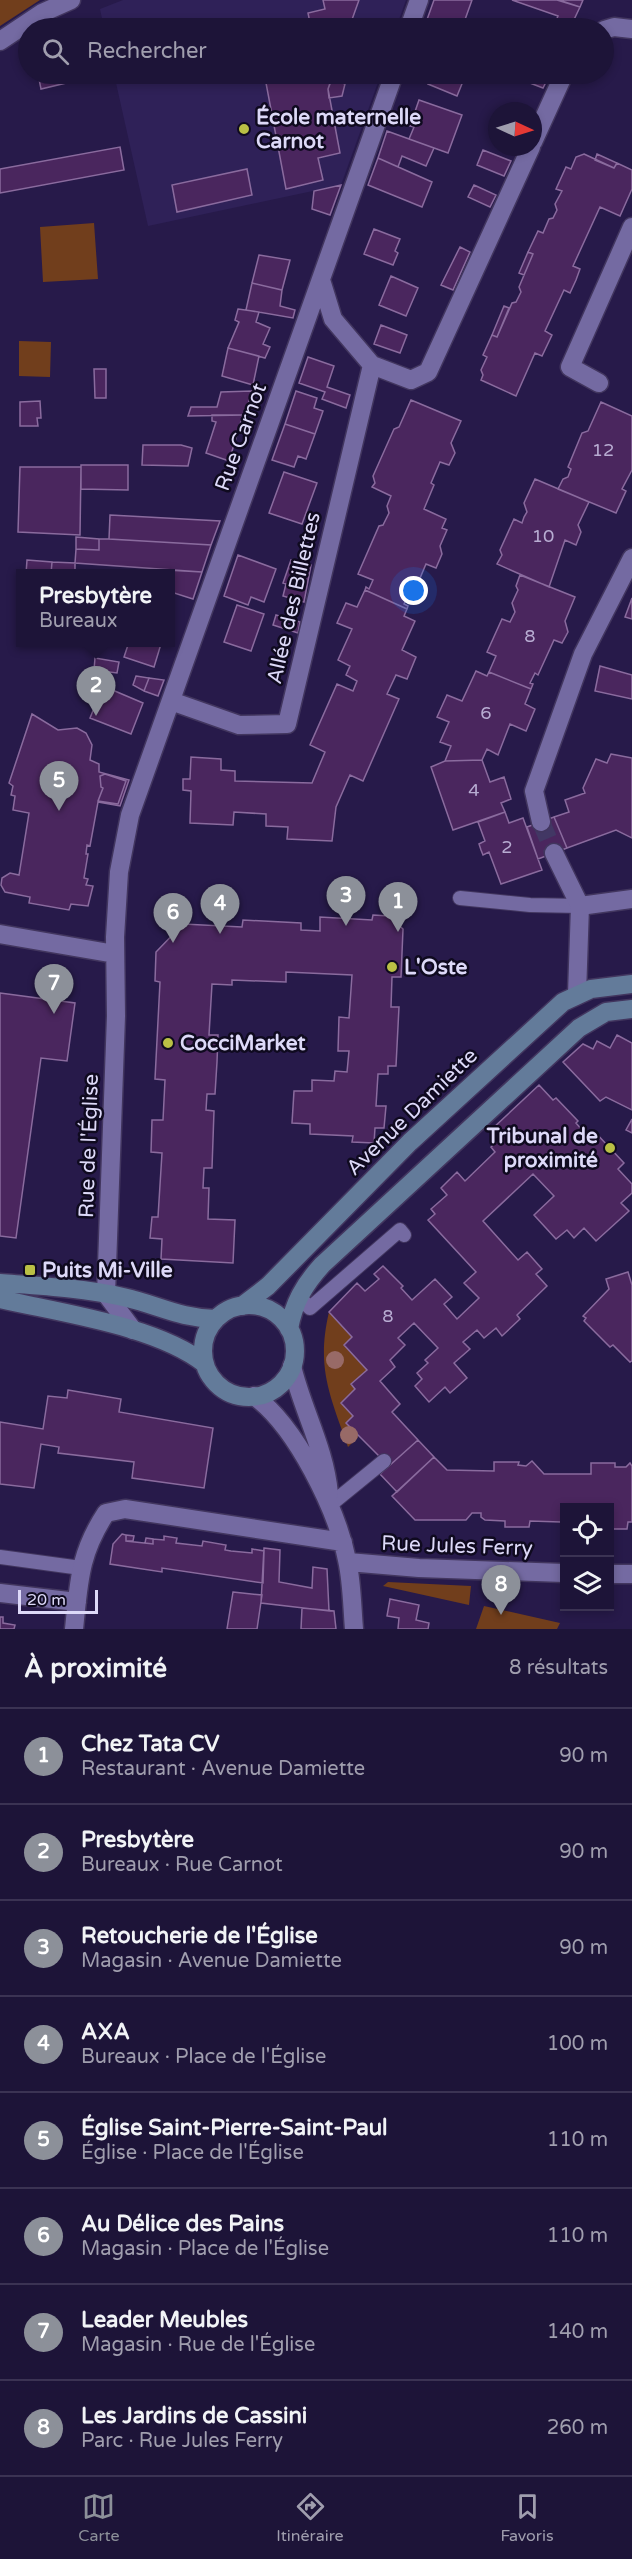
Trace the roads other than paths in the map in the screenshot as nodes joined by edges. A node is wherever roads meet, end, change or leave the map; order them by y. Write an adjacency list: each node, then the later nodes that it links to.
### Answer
1 (71, 0): 3 (street)
2 (419, 0): 4 (street)
3 (36, 18)
4 (413, 18)
5 (614, 27): 7 (street)
6 (18, 29): 8 (street)
7 (632, 29)
8 (0, 40)
9 (390, 84): 14 (street, Rue Carnot)
10 (559, 84): 11 (street)
11 (542, 122)
12 (527, 156): 15 (street)
13 (632, 227): 16 (street)
14 (321, 280): 15 (street); 18 (street, Rue Carnot)
15 (372, 365): 18 (street, Allée des Billettes)
16 (599, 383)
17 (632, 558): 20 (street)
18 (171, 701): 19 (street, Rue Carnot)
19 (130, 815): 26 (street, Rue de l'Église)
20 (541, 822)
21 (554, 853): 24 (street)
22 (630, 896): 24 (street)
23 (460, 898): 24 (lane)
24 (580, 906): 28 (street)
25 (0, 934): 26 (street)
26 (115, 954): 32 (street, Rue de l'Église)
27 (632, 984): 28 (main road, Avenue Damiette)
28 (577, 994): 35 (main road, Avenue Damiette)
29 (632, 1009): 33 (main road)
30 (404, 1235): 33 (lane)
31 (0, 1283): 32 (main road)
32 (106, 1294): 36 (main road); 38 (street)
33 (298, 1296): 37 (main road)
34 (0, 1299): 38 (main road)
35 (242, 1306): 36 (main road); 37 (main road)
36 (216, 1319): 39 (main road)
37 (289, 1329): 40 (main road)
38 (133, 1330): 39 (main road)
39 (205, 1364): 41 (main road)
40 (292, 1366): 41 (main road); 43 (street)
41 (254, 1396): 43 (street)
42 (381, 1458): 43 (lane)
43 (330, 1504): 44 (street)
44 (343, 1542): 46 (street); 47 (street)
45 (0, 1557): 47 (lane)
46 (348, 1562): 48 (street, Rue Jules Ferry); 54 (street)
47 (81, 1568): 52 (street)
48 (560, 1573)
49 (614, 1574): 50 (street)
50 (632, 1574)
51 (0, 1593): 52 (street)
52 (77, 1602): 53 (street)
53 (74, 1629)
54 (354, 1629)

